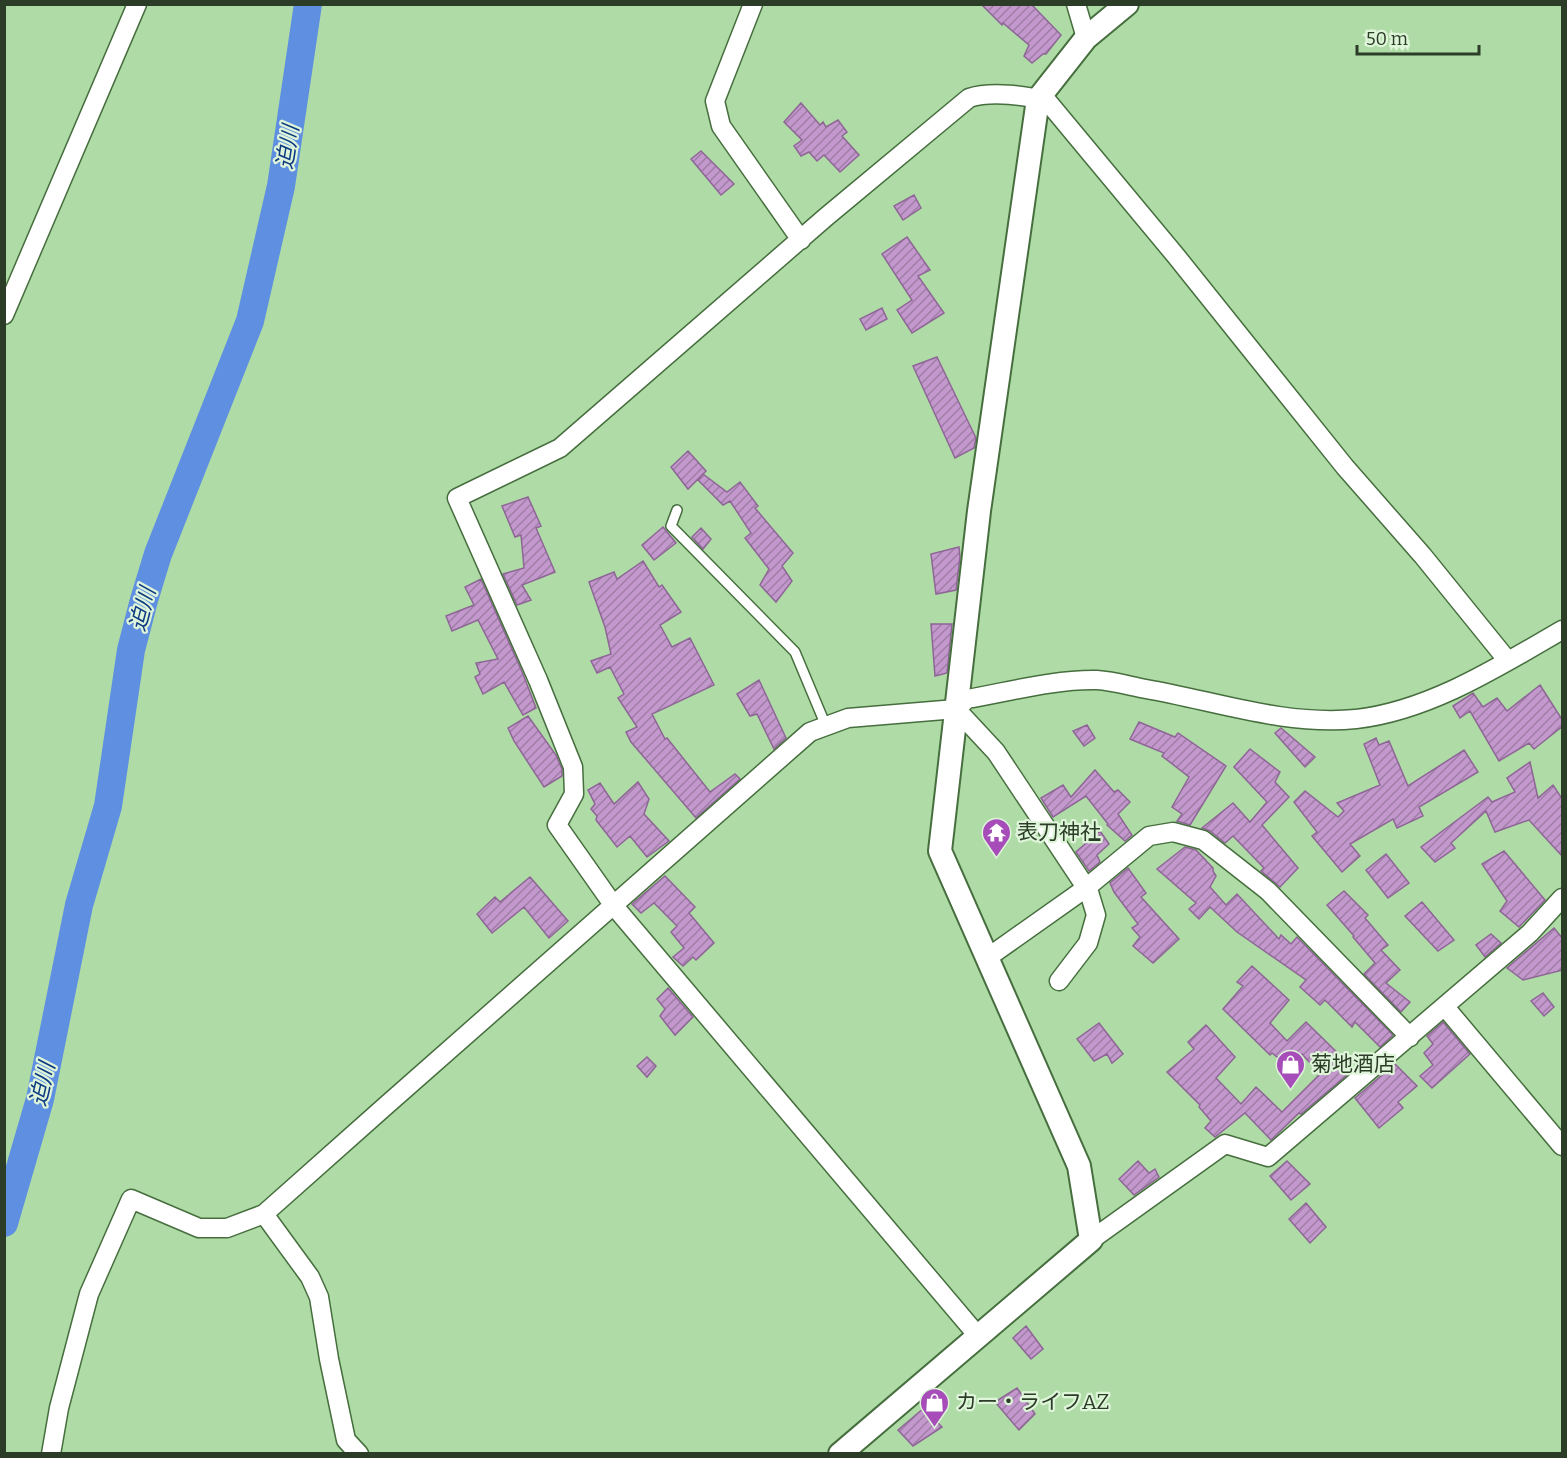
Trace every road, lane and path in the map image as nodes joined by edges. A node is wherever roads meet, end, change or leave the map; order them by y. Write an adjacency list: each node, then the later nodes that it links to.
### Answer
1 (137, 4): 8 (street)
2 (753, 4): 7 (street)
3 (1076, 4): 5 (street)
4 (1127, 4): 5 (street)
5 (1086, 38): 6 (street)
6 (1038, 99): 7 (street); 11 (street); 12 (street)
7 (801, 240): 16 (street)
8 (4, 315)
9 (677, 510): 13 (lane)
10 (1563, 630): 11 (street)
11 (1508, 661): 12 (street)
12 (956, 709): 13 (street); 14 (street); 17 (street)
13 (826, 726): 16 (street)
14 (1086, 888): 17 (street); 18 (street); 20 (street)
15 (1563, 898): 19 (street)
16 (614, 906): 22 (street); 24 (street)
17 (987, 958): 23 (street)
18 (1059, 981)
19 (1445, 1007): 20 (street); 21 (street)
20 (1410, 1037): 23 (street)
21 (1563, 1146)
22 (264, 1214): 25 (street); 26 (street)
23 (1091, 1240): 24 (street)
24 (978, 1336): 27 (street)
25 (51, 1454)
26 (359, 1454)
27 (840, 1454)

